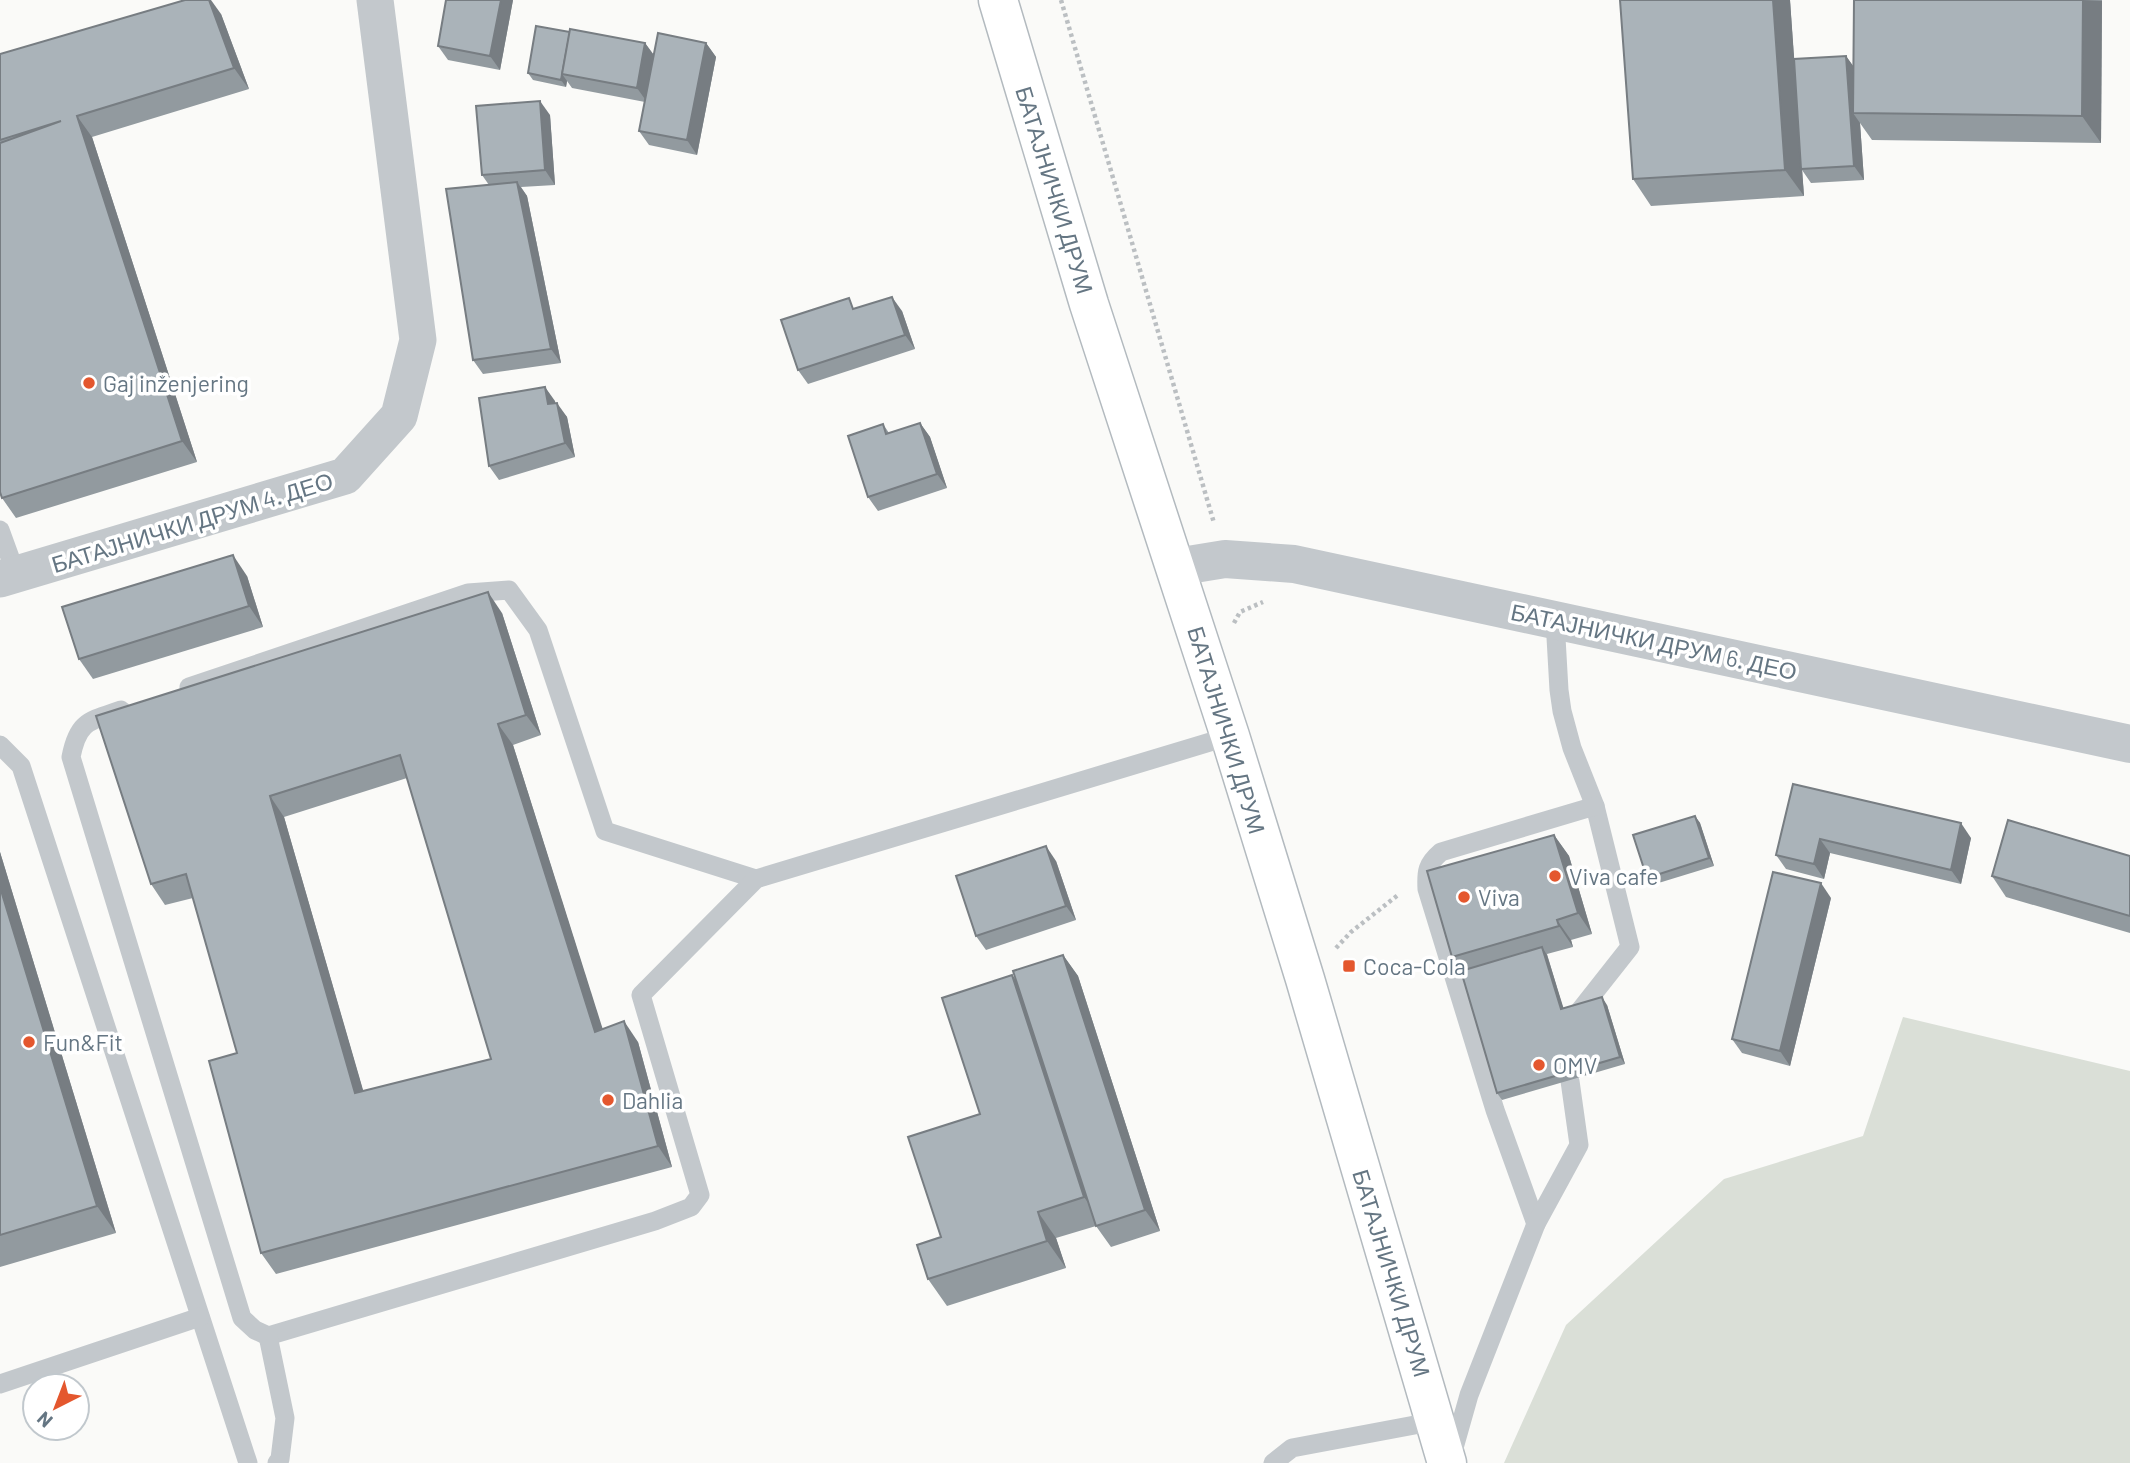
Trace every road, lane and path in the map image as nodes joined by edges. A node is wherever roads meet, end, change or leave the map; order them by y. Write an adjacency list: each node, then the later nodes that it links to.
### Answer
1 (375, 0): 7 (street, БАТАЈНИЧКИ ДРУМ 4. ДЕО)
2 (998, 0): 6 (main road, БАТАЈНИЧКИ ДРУМ)
3 (1061, 0): 5 (path)
4 (0, 530): 7 (lane)
5 (1225, 559): 6 (street, БАТАЈНИЧКИ ДРУМ 6. ДЕО); 8 (street, БАТАЈНИЧКИ ДРУМ 6. ДЕО)
6 (1176, 567): 11 (main road, БАТАЈНИЧКИ ДРУМ)
7 (8, 576)
8 (1555, 620): 12 (street, БАТАЈНИЧКИ ДРУМ 6. ДЕО); 14 (lane)
9 (166, 695): 16 (lane)
10 (140, 704): 22 (lane)
11 (1230, 736): 16 (lane); 17 (main road, БАТАЈНИЧКИ ДРУМ)
12 (2130, 744)
13 (0, 745): 21 (lane)
14 (1595, 806): 15 (lane); 18 (lane)
15 (1426, 873): 17 (path); 20 (lane)
16 (756, 879): 22 (lane)
17 (1305, 979): 24 (main road, БАТАЈНИЧКИ ДРУМ)
18 (1578, 1013)
19 (1570, 1081): 20 (lane)
20 (1536, 1224): 28 (lane)
21 (200, 1317): 23 (lane); 25 (lane)
22 (268, 1336): 26 (lane)
23 (0, 1384)
24 (1436, 1421): 27 (lane); 28 (main road, БАТАЈНИЧКИ ДРУМ)
25 (248, 1463)
26 (277, 1463)
27 (1273, 1463)
28 (1448, 1463)

